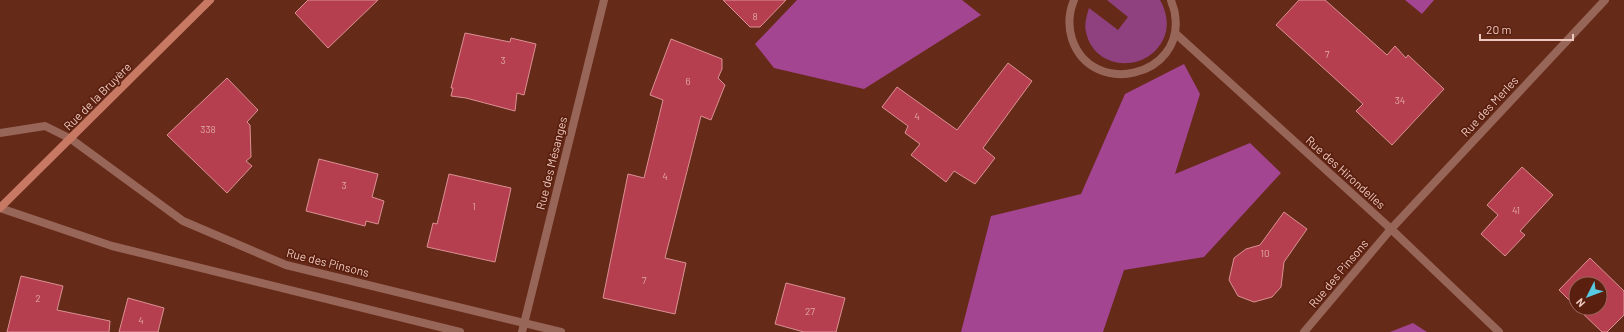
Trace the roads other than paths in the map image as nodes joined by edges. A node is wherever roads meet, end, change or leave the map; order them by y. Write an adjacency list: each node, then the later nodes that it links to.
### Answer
1 (210, 0): 8 (street, Rue de la Bruyère)
2 (604, 0): 11 (street, Rue des Mésanges)
3 (1074, 0): 6 (street)
4 (1171, 0): 6 (street)
5 (1605, 0): 10 (street, Rue des Merles)
6 (1174, 33): 10 (street, Rue des Hirondelles)
7 (0, 133): 8 (street, Rue des Pinsons)
8 (71, 139): 9 (street, Rue de la Bruyère); 11 (street, Rue des Pinsons)
9 (0, 208): 12 (street)
10 (1391, 229): 15 (street, Rue des Pinsons); 16 (street, Rue des Hirondelles)
11 (524, 323): 13 (street, Rue des Mésanges); 14 (street, Rue des Pinsons)
12 (460, 332)
13 (522, 332)
14 (561, 332)
15 (1304, 332)
16 (1499, 332)

